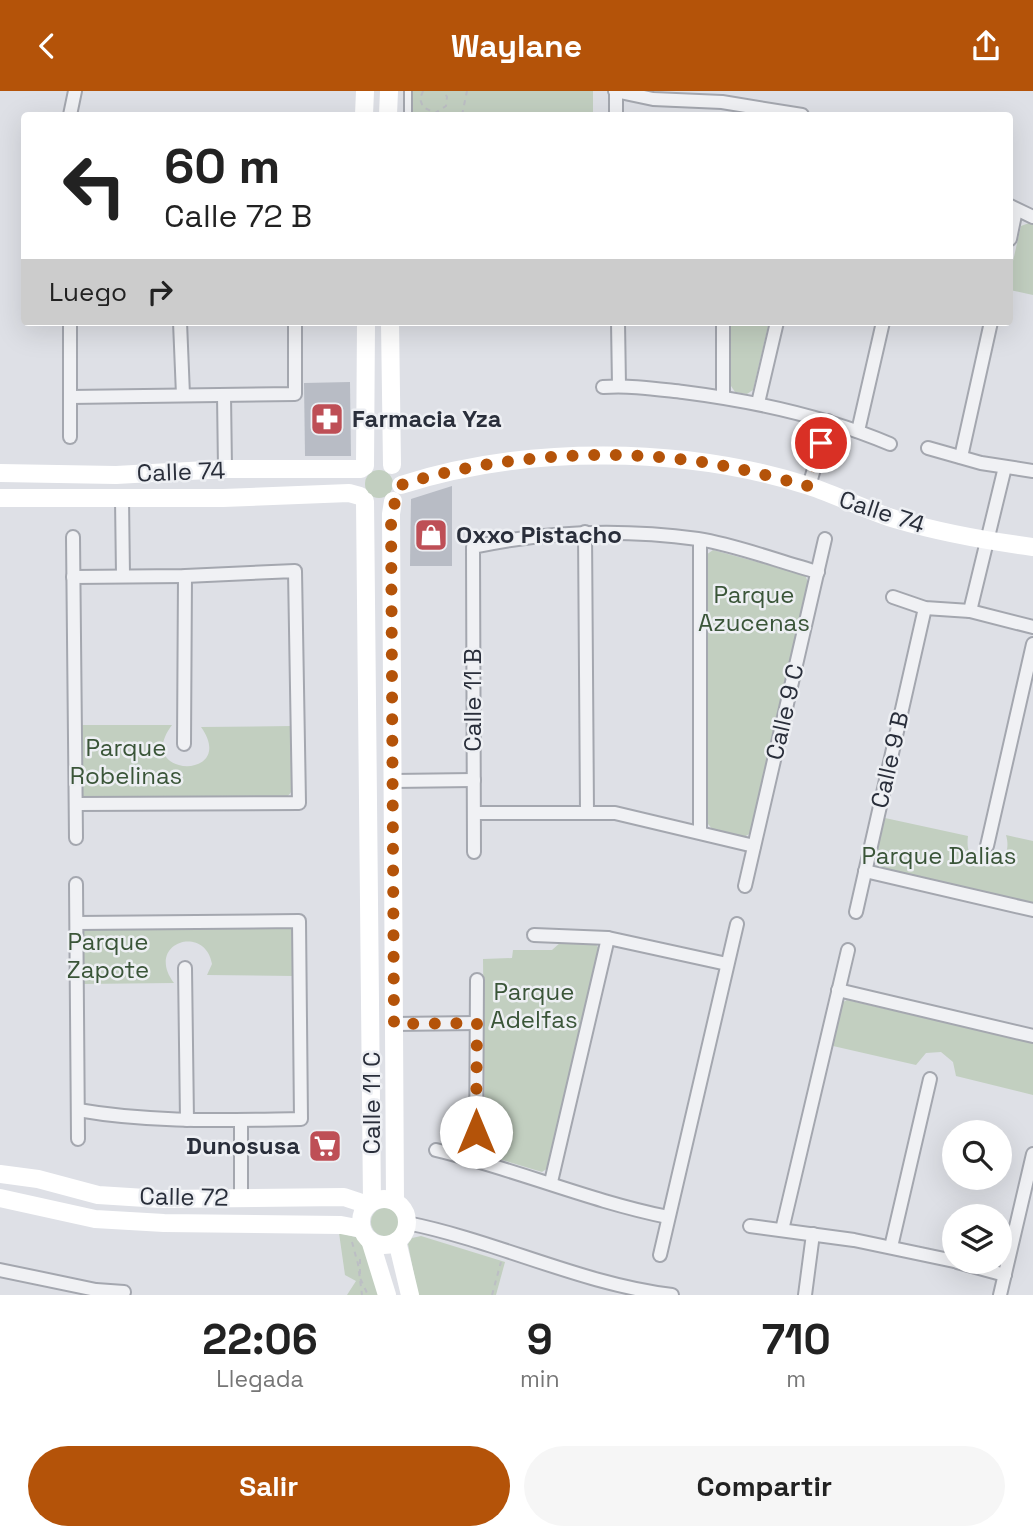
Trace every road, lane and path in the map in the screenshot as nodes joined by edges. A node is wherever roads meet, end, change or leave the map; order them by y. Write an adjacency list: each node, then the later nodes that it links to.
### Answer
1 (75, 91): 11 (street)
2 (365, 91): 12 (main road)
3 (389, 91): 13 (main road)
4 (408, 91): 14 (lane)
5 (423, 91): 15 (path)
6 (450, 91): 9 (path)
7 (467, 91): 17 (path)
8 (615, 91): 10 (street); 18 (street)
9 (445, 92): 16 (path)
10 (722, 109): 19 (street)
11 (71, 112)
12 (365, 112)
13 (388, 112)
14 (408, 112)
15 (433, 112)
16 (437, 112)
17 (463, 112)
18 (616, 112)
19 (762, 112)
20 (1013, 208): 21 (street)
21 (1033, 217)
22 (70, 326): 36 (street)
23 (180, 326): 34 (street)
24 (295, 326): 35 (street)
25 (366, 326): 47 (main road)
26 (390, 326): 45 (main road)
27 (618, 326): 32 (street)
28 (723, 326): 37 (street)
29 (776, 326): 38 (street)
30 (882, 326): 40 (street)
31 (990, 326): 44 (street)
32 (619, 386): 33 (street); 37 (street)
33 (603, 387)
34 (184, 395): 35 (street); 36 (street)
35 (225, 395): 48 (street)
36 (70, 397): 41 (street)
37 (723, 397): 38 (street)
38 (758, 404): 39 (street)
39 (828, 421): 40 (street); 54 (street)
40 (858, 431): 42 (street)
41 (70, 437)
42 (890, 444)
43 (928, 448): 44 (street)
44 (961, 457): 46 (street)
45 (392, 465): 47 (main road); 56 (main road)
46 (1004, 467): 51 (street); 66 (street)
47 (363, 468): 50 (main road, Calle 74); 59 (main road)
48 (225, 469): 49 (main road, Calle 74); 53 (main road, Calle 74)
49 (267, 470): 50 (main road, Calle 74); 57 (main road)
50 (327, 471): 55 (main road)
51 (1033, 471)
52 (0, 473): 53 (main road, Calle 74)
53 (55, 475): 60 (main road)
54 (808, 486): 56 (main road, Calle 74); 66 (main road, Calle 74)
55 (327, 493): 57 (main road, Calle 74); 59 (main road, Calle 74)
56 (397, 493): 59 (main road); 69 (main road, Calle 11 C)
57 (267, 495): 61 (main road, Calle 74)
58 (0, 498): 60 (main road, Calle 74)
59 (363, 498): 68 (main road, Calle 11 C)
60 (52, 499): 61 (main road, Calle 74)
61 (122, 499): 71 (street)
62 (585, 532): 65 (street); 81 (street, Calle 11 B); 83 (street)
63 (73, 537): 73 (street)
64 (825, 539): 70 (street, Calle 9 C)
65 (700, 540): 70 (street); 85 (street)
66 (988, 541): 67 (main road, Calle 74); 76 (street)
67 (1033, 547)
68 (367, 557): 69 (main road); 86 (main road, Calle 11 C)
69 (391, 560): 80 (main road, Calle 11 C)
70 (818, 572): 89 (street, Calle 9 C)
71 (123, 575): 72 (street); 73 (street)
72 (185, 576): 79 (street); 82 (street)
73 (73, 577): 82 (street)
74 (893, 597): 75 (street)
75 (925, 608): 76 (street); 94 (street, Calle 9 B)
76 (970, 611): 77 (street)
77 (1033, 627)
78 (1033, 644): 90 (street)
79 (184, 744)
80 (393, 781): 81 (street); 87 (main road, Calle 11 C)
81 (474, 781): 84 (street, Calle 11 B)
82 (76, 804): 88 (street)
83 (587, 812): 84 (street); 85 (street)
84 (474, 813): 91 (street, Calle 11 B)
85 (700, 832): 89 (street)
86 (370, 837): 87 (main road); 92 (main road, Calle 11 C)
87 (393, 837): 93 (main road, Calle 11 C)
88 (76, 838)
89 (754, 846): 98 (street, Calle 9 C)
90 (987, 846)
91 (474, 852)
92 (370, 862): 93 (main road); 96 (main road, Calle 11 C)
93 (393, 862): 97 (main road, Calle 11 C)
94 (865, 871): 99 (street); 100 (street, Calle 9 B)
95 (76, 884): 101 (street)
96 (370, 884): 97 (main road); 118 (main road, Calle 11 C)
97 (393, 884): 111 (main road, Calle 11 C)
98 (745, 886)
99 (1033, 910)
100 (856, 912)
101 (77, 923): 114 (street); 116 (street)
102 (737, 924): 106 (street)
103 (534, 936): 104 (street)
104 (608, 938): 106 (street); 124 (street)
105 (848, 950): 109 (street)
106 (727, 964): 130 (street)
107 (185, 968): 115 (street)
108 (477, 980): 110 (street)
109 (838, 990): 112 (street); 134 (street)
110 (477, 1023): 111 (street); 122 (street)
111 (394, 1024): 119 (main road, Calle 11 C)
112 (1033, 1036)
113 (930, 1079): 138 (street)
114 (78, 1110): 115 (street); 117 (street)
115 (187, 1120): 116 (street)
116 (241, 1120): 127 (street)
117 (78, 1139)
118 (372, 1141): 119 (main road); 129 (main road, Calle 11 C)
119 (395, 1141): 128 (main road, Calle 11 C)
120 (436, 1150): 122 (street)
121 (1033, 1154): 144 (street)
122 (475, 1160): 124 (street)
123 (0, 1174): 127 (main road, Calle 72)
124 (551, 1182): 130 (street)
125 (288, 1197): 127 (main road, Calle 72); 129 (main road, Calle 72); 132 (main road)
126 (0, 1198): 132 (main road, Calle 72)
127 (241, 1198)
128 (395, 1201): 129 (main road); 131 (main road)
129 (370, 1204): 136 (main road)
130 (668, 1217): 140 (street)
131 (407, 1223): 137 (main road); 139 (street)
132 (278, 1224): 136 (main road, Calle 72)
133 (750, 1226): 134 (street)
134 (782, 1230): 135 (street)
135 (813, 1234): 138 (street); 153 (street)
136 (359, 1237): 137 (main road); 147 (path); 148 (path); 149 (main road)
137 (397, 1241): 150 (main road)
138 (891, 1247): 141 (street)
139 (505, 1248): 151 (path); 152 (street)
140 (660, 1255)
141 (942, 1258)
142 (0, 1270): 145 (street)
143 (1002, 1274): 144 (street)
144 (1005, 1275): 154 (street)
145 (96, 1292): 146 (street)
146 (124, 1292)
147 (362, 1295)
148 (368, 1295)
149 (387, 1295)
150 (410, 1295)
151 (492, 1295)
152 (672, 1295)
153 (805, 1295)
154 (1000, 1295)

